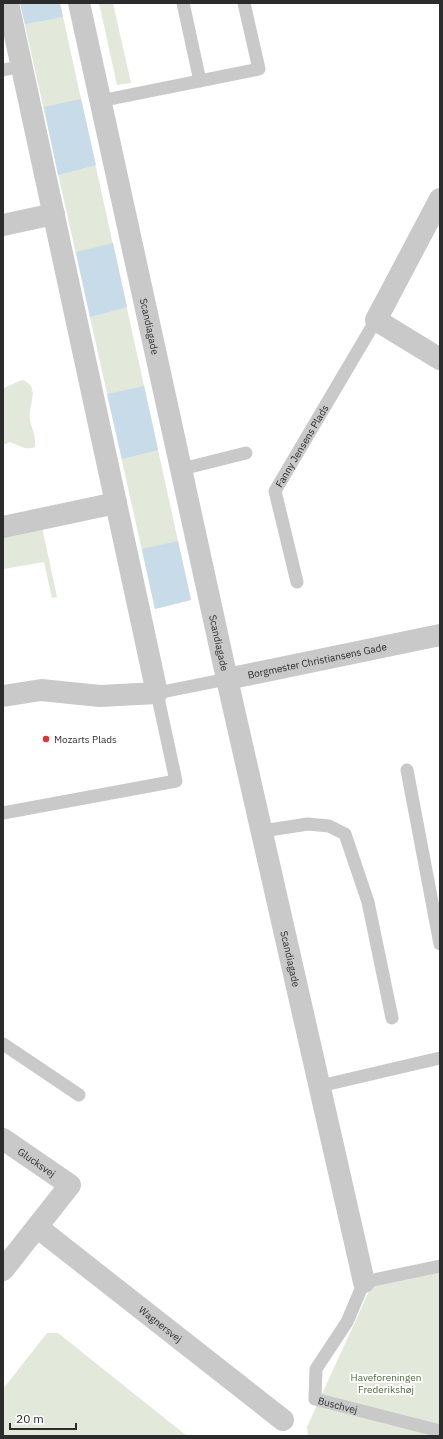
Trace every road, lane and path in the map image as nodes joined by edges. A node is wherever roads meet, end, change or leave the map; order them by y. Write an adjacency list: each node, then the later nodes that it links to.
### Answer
1 (8, 3): 5 (street)
2 (79, 3): 7 (street, Scandiagade)
3 (183, 3): 6 (lane)
4 (244, 3): 6 (lane)
5 (12, 68): 9 (street)
6 (200, 81): 7 (lane)
7 (100, 101): 14 (street, Scandiagade)
8 (440, 200): 11 (street)
9 (54, 214): 10 (street); 15 (street)
10 (3, 225)
11 (376, 320): 12 (street); 17 (lane, Fanny Jensens Plads)
12 (440, 359)
13 (246, 453): 14 (lane)
14 (182, 468): 19 (street, Scandiagade)
15 (116, 503): 16 (street); 20 (street)
16 (3, 527)
17 (297, 582)
18 (440, 635): 19 (street, Borgmester Christiansens Gade)
19 (228, 679): 20 (lane, Borgmester Christiansens Gade); 24 (street, Scandiagade)
20 (157, 693): 21 (street, Borgmester Christiansens Gade); 23 (lane)
21 (3, 696)
22 (407, 770): 25 (lane)
23 (3, 814)
24 (262, 831): 26 (lane); 29 (street, Scandiagade)
25 (440, 944)
26 (392, 1018)
27 (3, 1044): 30 (lane)
28 (440, 1058): 29 (lane)
29 (320, 1086): 35 (street, Scandiagade)
30 (79, 1095)
31 (3, 1139): 32 (street, Glucksvej)
32 (37, 1228): 34 (street); 36 (street, Wagnersvej)
33 (440, 1266): 35 (lane)
34 (3, 1270)
35 (364, 1282): 37 (lane, Buschvej)
36 (283, 1420)
37 (440, 1431)

